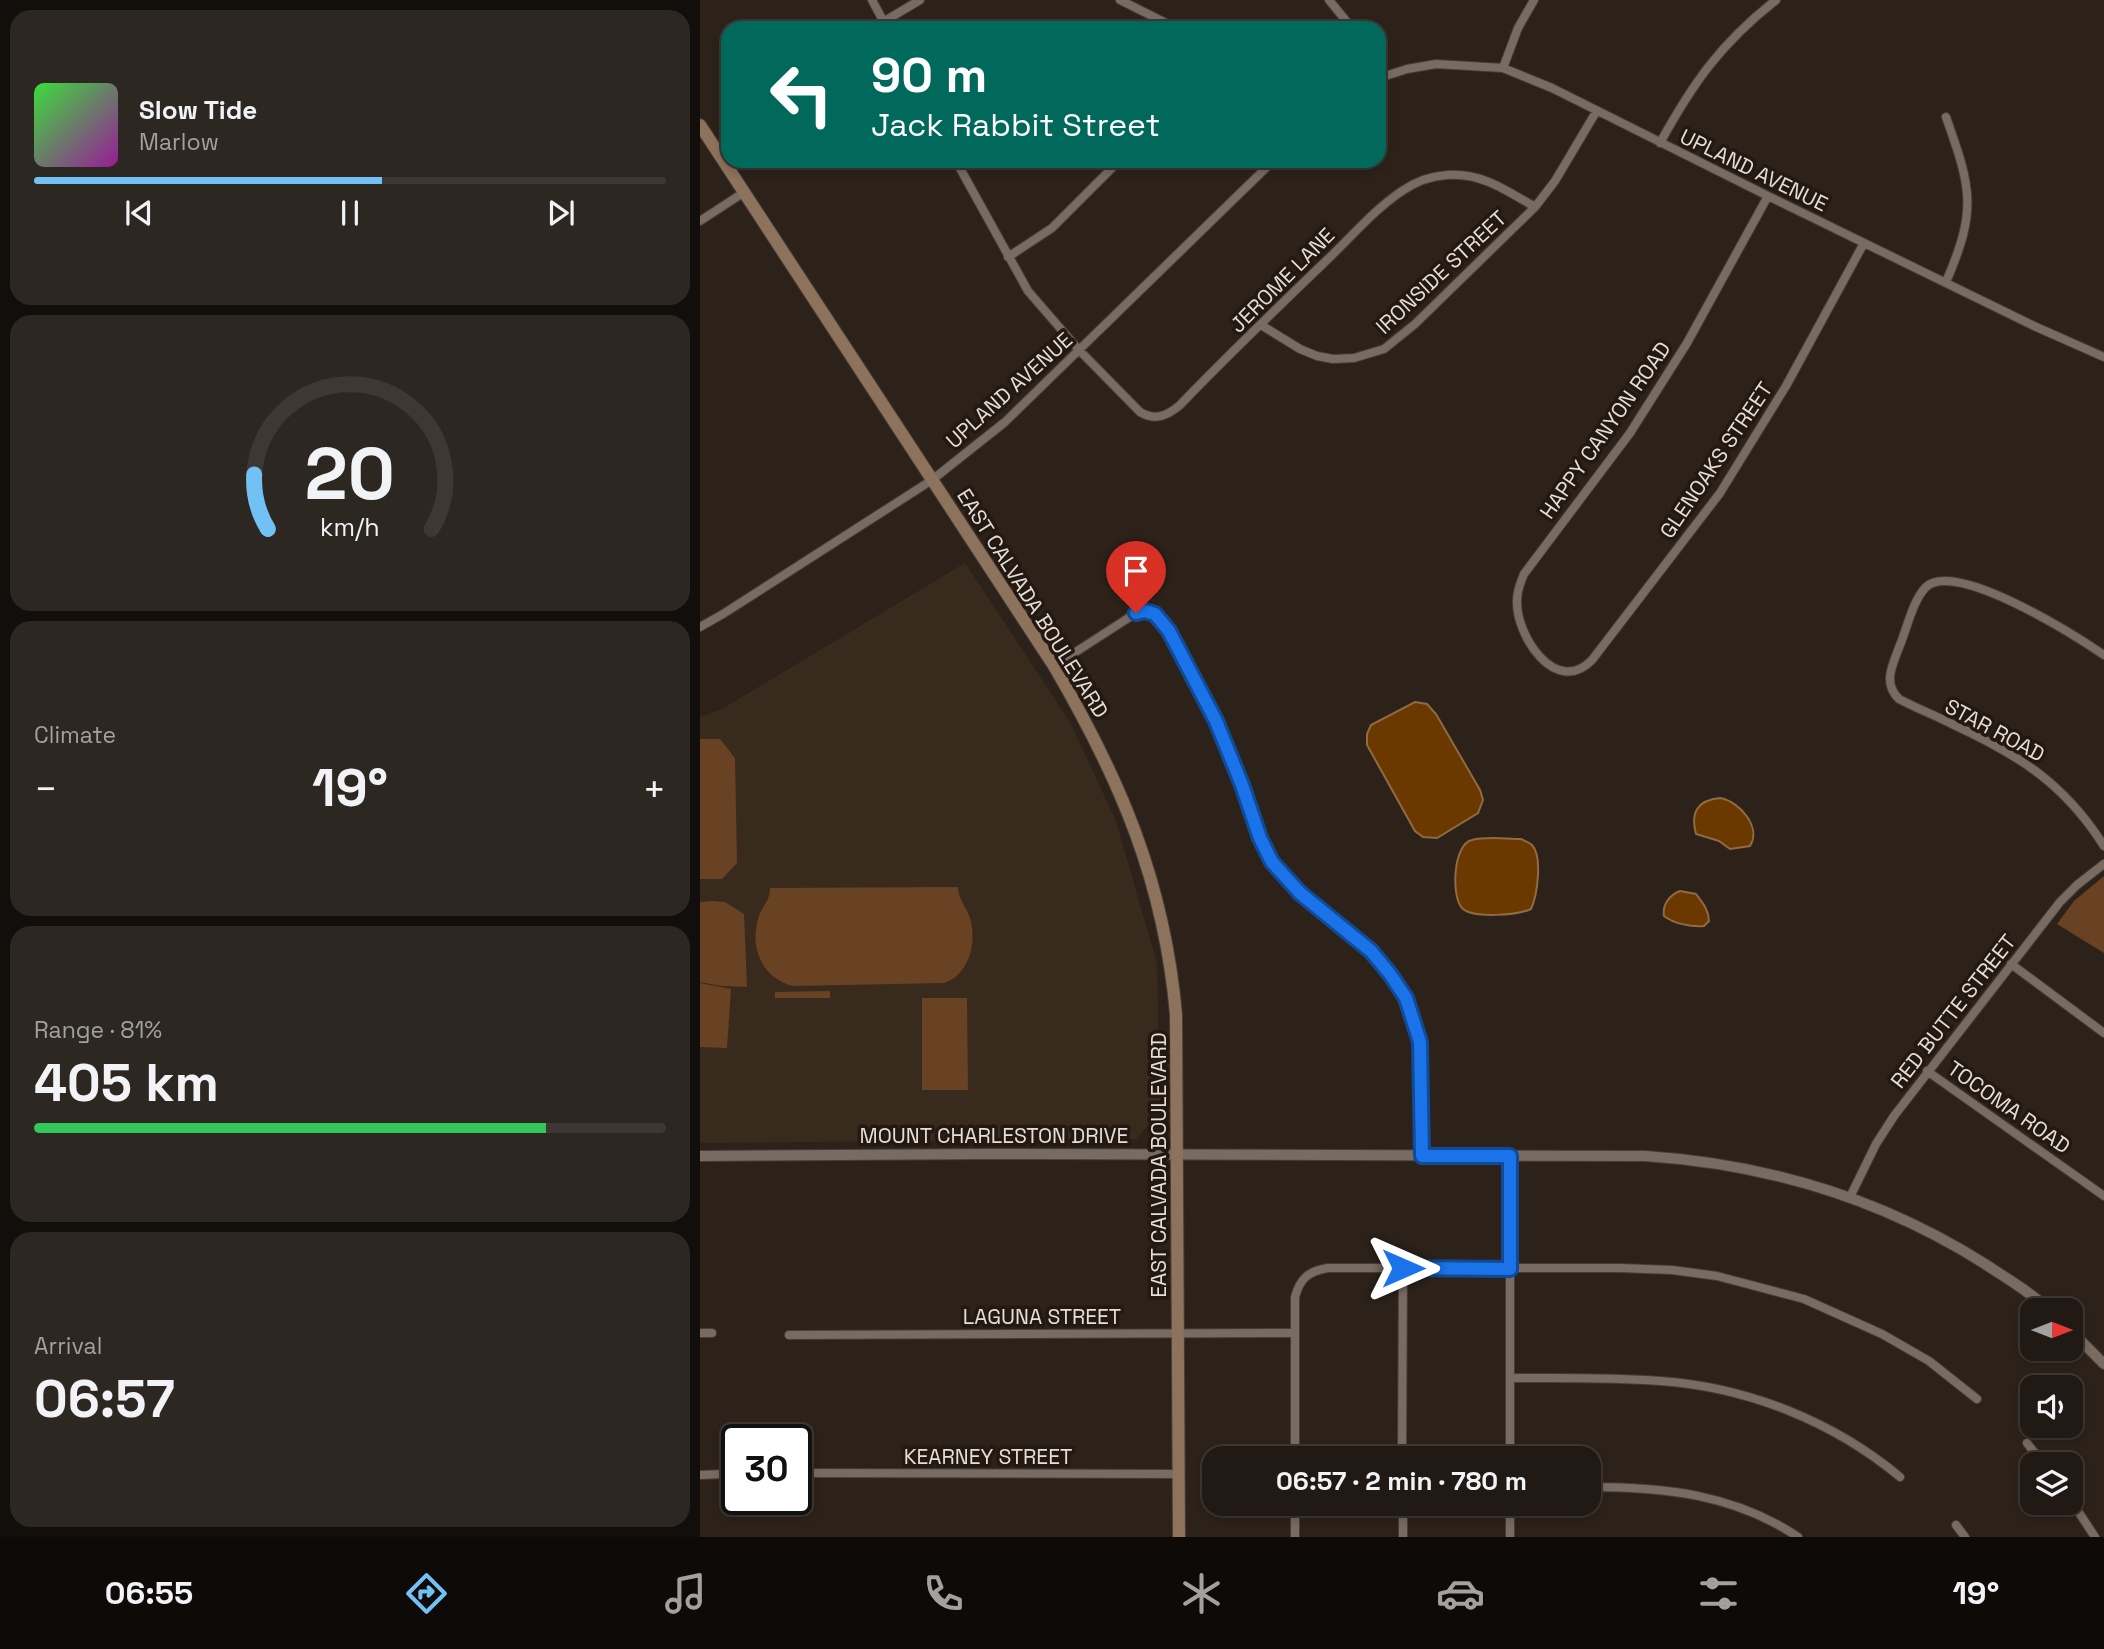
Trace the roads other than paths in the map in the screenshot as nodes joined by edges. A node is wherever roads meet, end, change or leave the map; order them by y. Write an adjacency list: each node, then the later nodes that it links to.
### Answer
1 (872, 0): 7 (street)
2 (920, 0): 8 (street)
3 (1120, 0): 9 (street)
4 (1329, 0): 10 (street)
5 (1534, 0): 11 (street)
6 (1776, 0): 16 (street)
7 (883, 21)
8 (891, 21)
9 (1162, 21)
10 (1346, 21)
11 (1503, 68): 12 (street, UPLAND AVENUE); 13 (street, UPLAND AVENUE)
12 (1386, 74)
13 (1597, 112): 16 (street, UPLAND AVENUE); 24 (street, IRONSIDE STREET)
14 (1947, 117): 28 (street)
15 (700, 125): 17 (main road, EAST CALVADA BOULEVARD)
16 (1660, 143): 23 (street, UPLAND AVENUE)
17 (721, 158)
18 (727, 168): 22 (main road, EAST CALVADA BOULEVARD)
19 (960, 168): 27 (street)
20 (1112, 168): 27 (street)
21 (1266, 168): 30 (street, UPLAND AVENUE)
22 (743, 193): 25 (street); 32 (main road, EAST CALVADA BOULEVARD)
23 (1768, 196): 26 (street, UPLAND AVENUE); 36 (street, HAPPY CANYON ROAD)
24 (1535, 207): 29 (street, JEROME LANE); 29 (street, IRONSIDE STREET)
25 (700, 221)
26 (1864, 243): 28 (street, UPLAND AVENUE); 36 (street, GLENOAKS STREET)
27 (1008, 257): 30 (street)
28 (1946, 282): 31 (street, UPLAND AVENUE)
29 (1261, 325): 30 (street, JEROME LANE)
30 (1079, 350): 32 (street, UPLAND AVENUE)
31 (2104, 357)
32 (932, 480): 33 (street, UPLAND AVENUE); 35 (main road, EAST CALVADA BOULEVARD)
33 (700, 627)
34 (2104, 655): 37 (street, STAR ROAD)
35 (1054, 666): 42 (main road, EAST CALVADA BOULEVARD); 44 (street)
36 (1567, 673)
37 (2104, 846)
38 (2104, 863): 39 (street, RED BUTTE STREET)
39 (2011, 964): 40 (street); 41 (street, RED BUTTE STREET)
40 (2104, 1033)
41 (1927, 1071): 46 (street, RED BUTTE STREET); 47 (street, TOCOMA ROAD)
42 (1179, 1155): 43 (street, MOUNT CHARLESTON DRIVE); 44 (street, MOUNT CHARLESTON DRIVE); 54 (main road, EAST CALVADA BOULEVARD)
43 (700, 1156)
44 (1422, 1156): 45 (street, MOUNT CHARLESTON DRIVE)
45 (1510, 1156): 46 (street, MOUNT CHARLESTON DRIVE); 49 (street)
46 (1850, 1196): 50 (street, MOUNT CHARLESTON DRIVE)
47 (2104, 1196)
48 (1403, 1268): 49 (street); 51 (street); 62 (street)
49 (1510, 1269): 58 (street); 59 (street)
50 (2033, 1298)
51 (1294, 1332): 54 (street, LAGUNA STREET); 61 (street)
52 (700, 1333): 53 (street)
53 (712, 1333)
54 (1179, 1333): 55 (street, LAGUNA STREET); 68 (main road, EAST CALVADA BOULEVARD)
55 (789, 1335)
56 (2083, 1344): 57 (street)
57 (2104, 1364)
58 (1510, 1378): 63 (street); 69 (street)
59 (1978, 1399)
60 (2027, 1443): 64 (street)
61 (1295, 1446)
62 (1402, 1446)
63 (1510, 1446)
64 (2034, 1452)
65 (812, 1473): 68 (street, KEARNEY STREET)
66 (721, 1474): 67 (street)
67 (700, 1475)
68 (1179, 1475): 76 (main road, EAST CALVADA BOULEVARD)
69 (1900, 1477)
70 (1601, 1488): 80 (street)
71 (2081, 1515): 82 (street)
72 (1295, 1516): 77 (street)
73 (1403, 1516): 78 (street)
74 (1510, 1516): 79 (street)
75 (1956, 1525): 81 (street)
76 (1179, 1537)
77 (1295, 1537)
78 (1403, 1537)
79 (1510, 1537)
80 (1798, 1537)
81 (1965, 1537)
82 (2095, 1537)

